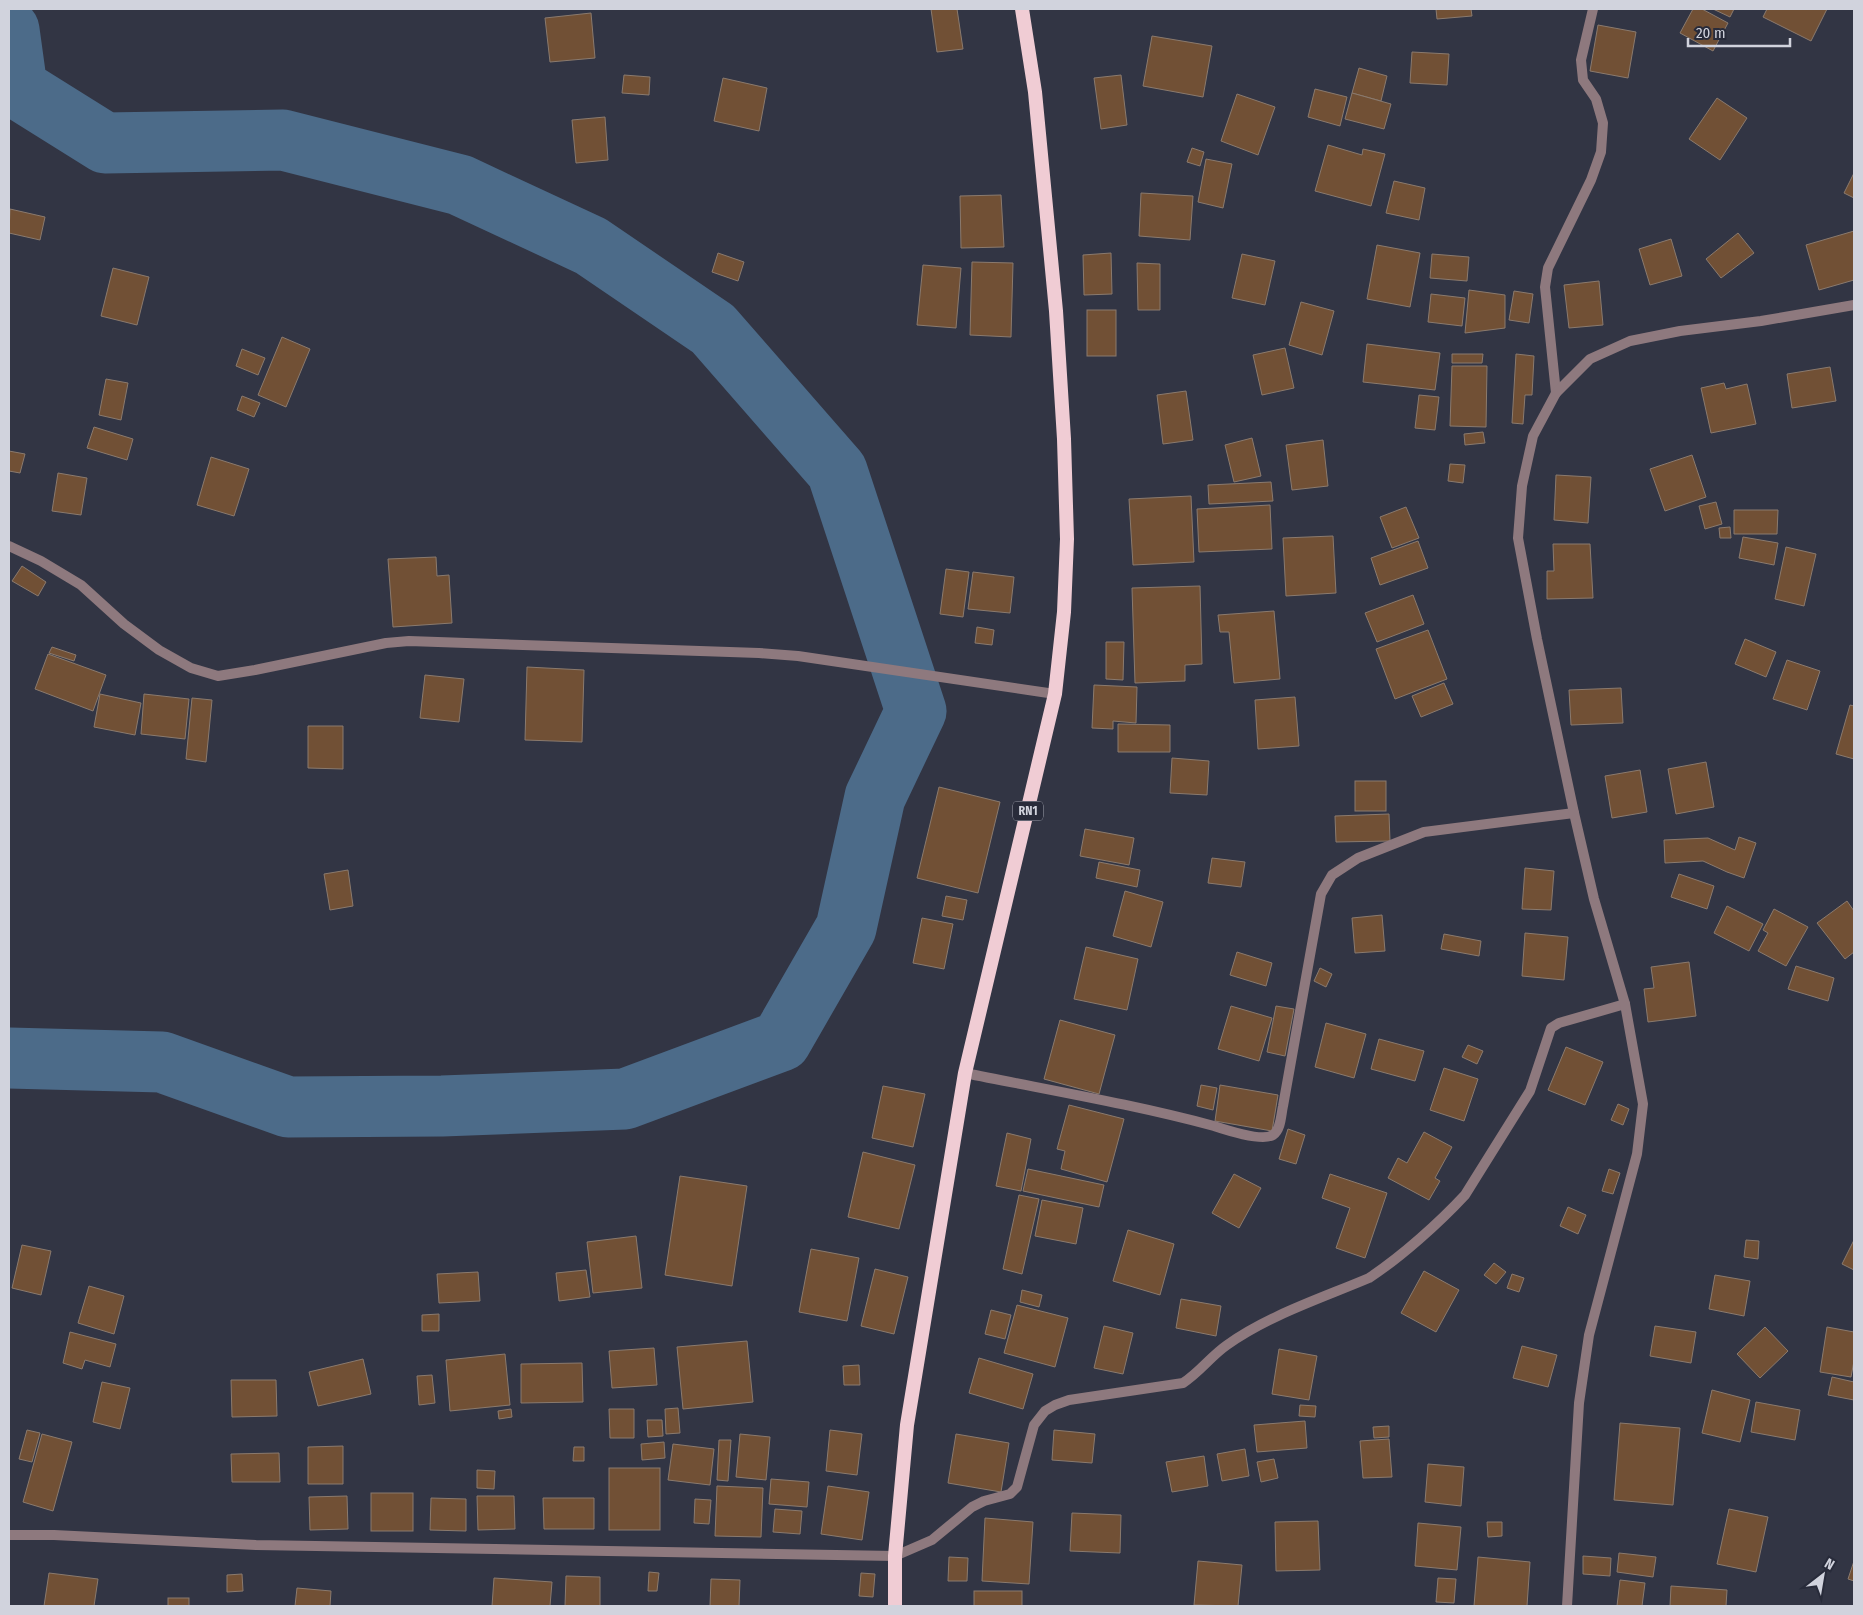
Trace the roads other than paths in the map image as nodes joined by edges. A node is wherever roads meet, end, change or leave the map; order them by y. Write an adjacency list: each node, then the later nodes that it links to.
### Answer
1 (1022, 9): 6 (highway, RN1)
2 (1593, 9): 4 (street)
3 (1854, 305): 4 (street)
4 (1556, 393): 7 (street)
5 (9, 546): 6 (street)
6 (1056, 694): 9 (highway, RN1)
7 (1574, 813): 8 (street); 9 (street)
8 (1625, 1004): 11 (street); 13 (street)
9 (964, 1073): 11 (highway, RN1)
10 (9, 1535): 11 (street)
11 (895, 1556): 12 (highway, RN1)
12 (895, 1606)
13 (1567, 1606)

